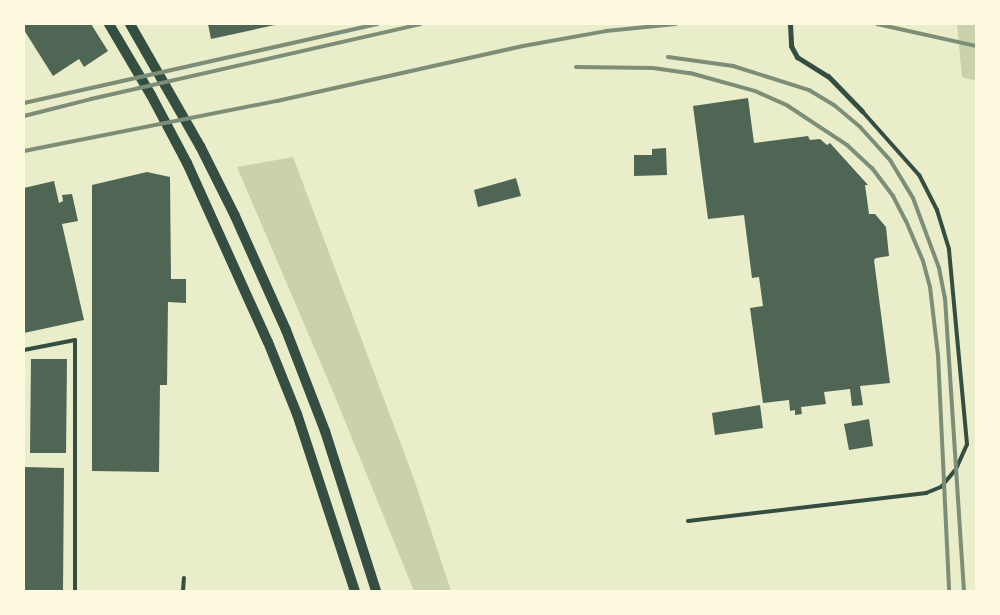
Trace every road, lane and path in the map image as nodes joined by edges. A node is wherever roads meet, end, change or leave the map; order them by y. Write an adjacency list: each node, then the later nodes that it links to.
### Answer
1 (109, 24): 10 (main road)
2 (130, 24): 11 (main road)
3 (790, 24): 4 (street)
4 (862, 110): 6 (lane)
5 (24, 350): 8 (lane)
6 (688, 521)
7 (184, 578): 9 (lane)
8 (75, 591)
9 (183, 591)
10 (355, 591)
11 (376, 591)

